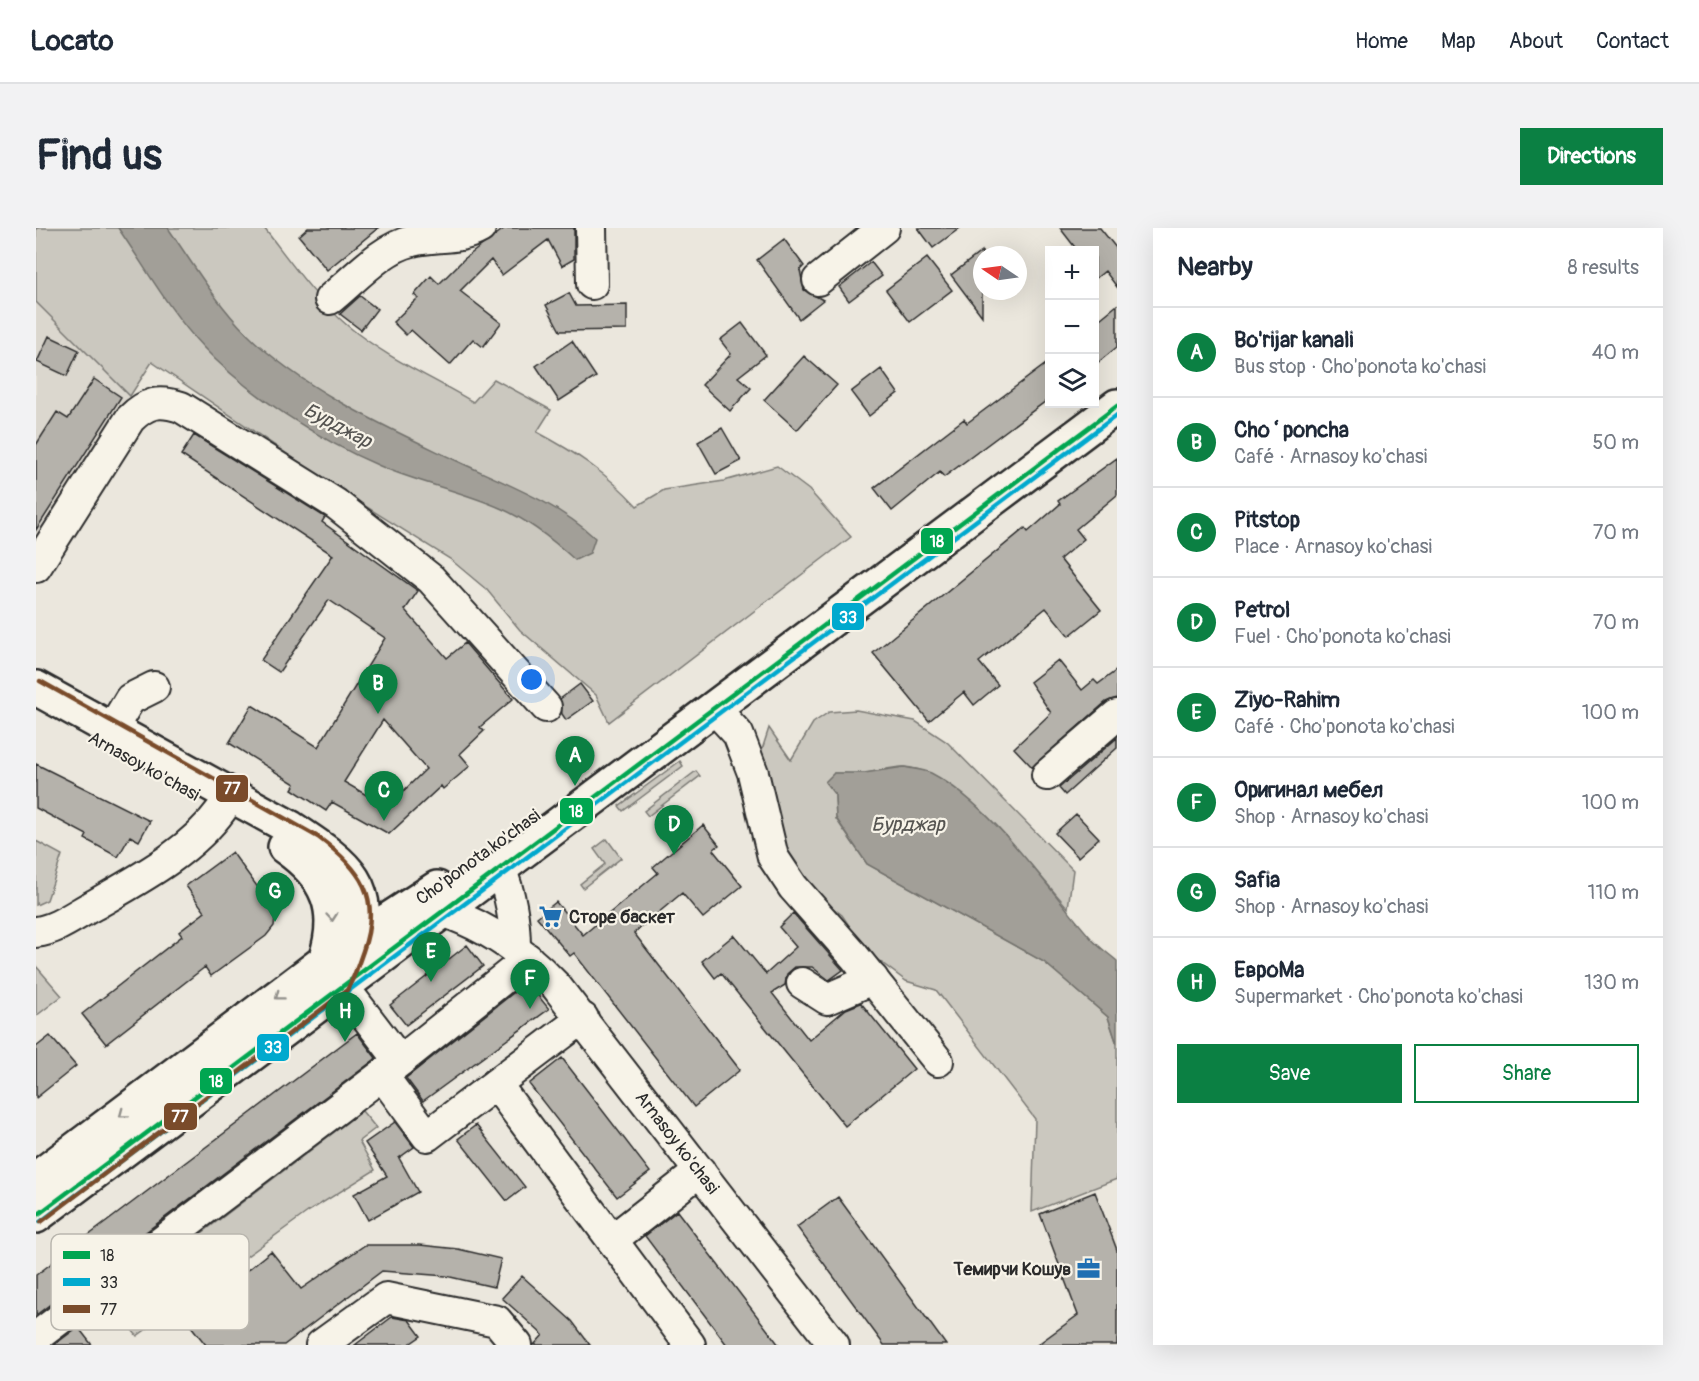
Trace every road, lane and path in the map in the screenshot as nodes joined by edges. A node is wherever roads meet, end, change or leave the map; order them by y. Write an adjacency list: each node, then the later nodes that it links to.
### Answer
1 (480, 228): 6 (street)
2 (591, 228): 5 (street)
3 (884, 228): 4 (street)
4 (818, 280)
5 (592, 284)
6 (330, 299)
7 (1108, 397): 11 (main road, Cho'ponota ko'chasi)
8 (36, 567): 13 (street)
9 (154, 687): 15 (street)
10 (36, 688): 15 (main road, Arnasoy ko'chasi)
11 (711, 702): 19 (main road, Cho'ponota ko'chasi); 21 (main road, Cho'ponota ko'chasi); 26 (street)
12 (36, 707): 17 (main road, Arnasoy ko'chasi)
13 (546, 707)
14 (1117, 715): 16 (street)
15 (111, 729): 20 (main road, Arnasoy ko'chasi)
16 (1047, 775)
17 (222, 809): 18 (main road, Arnasoy ko'chasi); 22 (street)
18 (311, 866): 20 (main road, Arnasoy ko'chasi); 25 (main road, Arnasoy ko'chasi, one-way to 25)
19 (500, 868): 21 (main road, Cho'ponota ko'chasi); 24 (street)
20 (355, 881): 21 (main road, Arnasoy ko'chasi); 23 (main road, Arnasoy ko'chasi)
21 (430, 907): 23 (main road, Cho'ponota ko'chasi); 24 (street, Arnasoy ko'chasi); 25 (main road, Cho'ponota ko'chasi)
22 (36, 932)
23 (360, 938): 25 (main road, Arnasoy ko'chasi)
24 (521, 953): 28 (street, Arnasoy ko'chasi); 30 (street)
25 (334, 973): 30 (street); 33 (main road, Cho'ponota ko'chasi, one-way to 33); 34 (main road, Cho'ponota ko'chasi)
26 (873, 979): 27 (street); 29 (street)
27 (802, 983)
28 (583, 1018): 31 (street); 32 (street, Arnasoy ko'chasi)
29 (938, 1061)
30 (391, 1068): 31 (street); 35 (street)
31 (496, 1084): 36 (street)
32 (700, 1172): 36 (street); 42 (street, Arnasoy ko'chasi)
33 (36, 1179)
34 (36, 1216)
35 (172, 1234)
36 (612, 1240): 41 (street)
37 (51, 1326): 38 (street)
38 (36, 1337)
39 (321, 1345): 40 (street)
40 (517, 1345)
41 (690, 1345)
42 (834, 1345)

